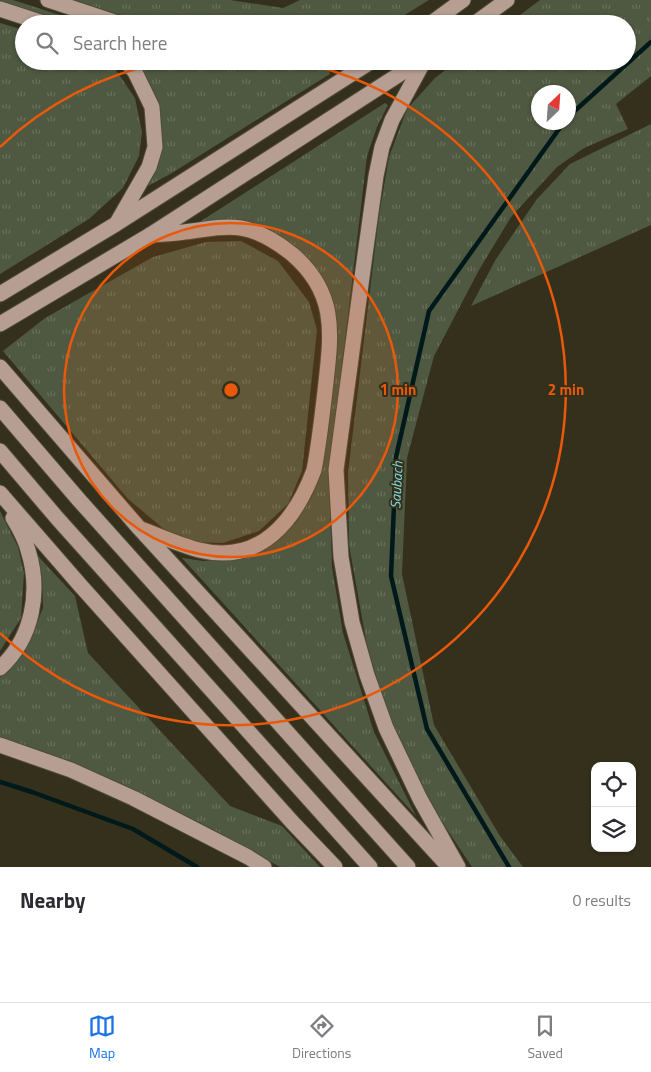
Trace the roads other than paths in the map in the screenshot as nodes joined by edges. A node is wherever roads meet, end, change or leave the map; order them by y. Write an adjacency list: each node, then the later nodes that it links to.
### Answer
1 (48, 0): 6 (highway)
2 (463, 0): 7 (highway)
3 (507, 0): 8 (highway)
4 (0, 9): 5 (highway)
5 (18, 15)
6 (94, 15)
7 (442, 15)
8 (486, 15)
9 (133, 70): 13 (highway)
10 (358, 70): 13 (highway)
11 (406, 70): 14 (highway)
12 (419, 70): 29 (highway)
13 (116, 224): 15 (highway)
14 (150, 235): 16 (highway); 21 (highway)
15 (0, 294)
16 (0, 324)
17 (0, 367): 21 (highway)
18 (0, 408): 27 (highway)
19 (0, 451): 26 (highway)
20 (1, 495): 22 (highway); 25 (highway)
21 (139, 528): 28 (highway)
22 (0, 668)
23 (0, 745): 24 (highway)
24 (264, 867)
25 (335, 867)
26 (370, 867)
27 (408, 867)
28 (449, 867)
29 (458, 867)

